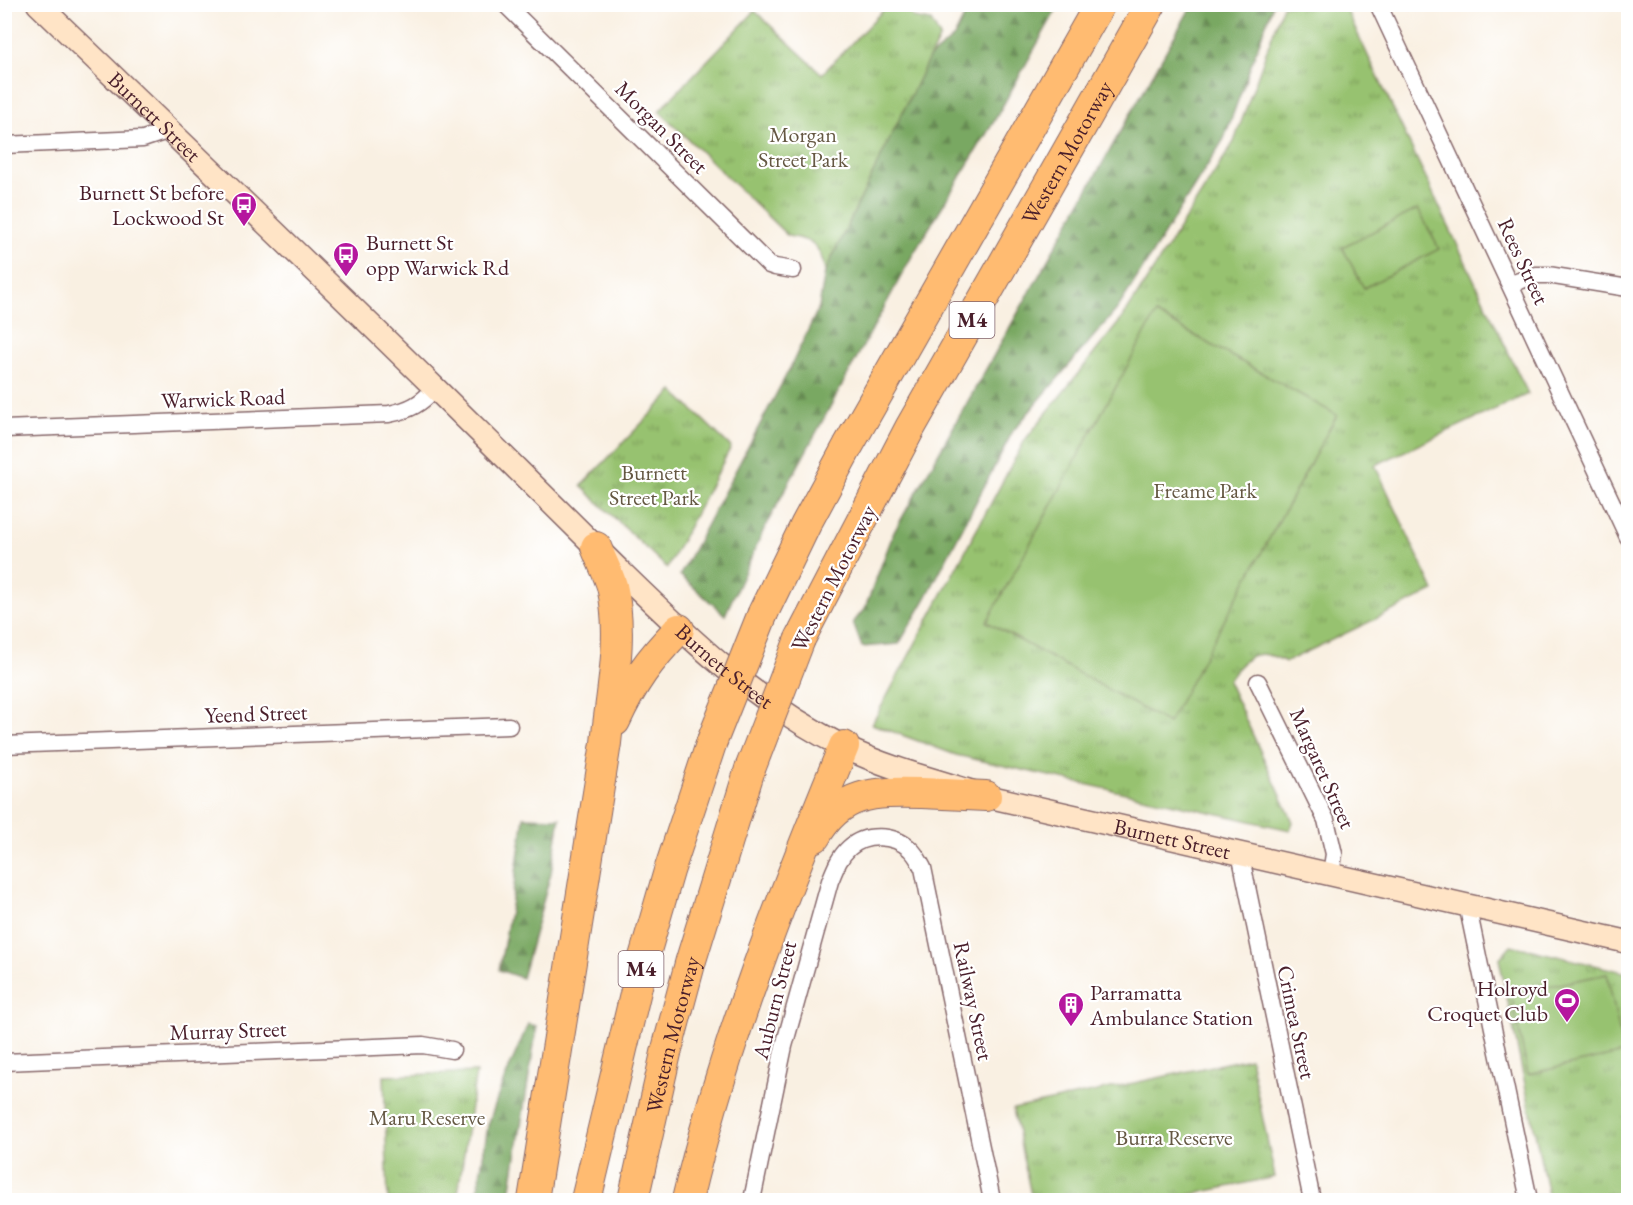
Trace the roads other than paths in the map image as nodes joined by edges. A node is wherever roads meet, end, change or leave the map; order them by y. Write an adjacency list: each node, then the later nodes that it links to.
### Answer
1 (38, 4): 6 (main road, Burnett Street)
2 (505, 4): 8 (street, Morgan Street)
3 (1100, 4): 31 (highway, Western Motorway / M4, bridge)
4 (1151, 4): 32 (highway, Western Motorway / M4, bridge)
5 (1378, 4): 9 (street, Rees Street)
6 (170, 130): 7 (street); 11 (main road, Burnett Street)
7 (4, 145)
8 (792, 270)
9 (1510, 284): 10 (street); 13 (street, Rees Street)
10 (1629, 288)
11 (435, 388): 12 (street, Warwick Road); 14 (main road, Burnett Street)
12 (4, 429)
13 (1629, 537)
14 (596, 547): 15 (main road, Burnett Street); 18 (highway)
15 (679, 629): 18 (highway); 20 (main road, Burnett Street)
16 (1258, 682): 24 (street, Margaret Street)
17 (509, 726): 19 (street, Yeend Street)
18 (606, 743): 30 (highway)
19 (4, 745)
20 (844, 746): 21 (main road, Burnett Street); 25 (highway)
21 (986, 796): 23 (main road, Burnett Street); 25 (highway)
22 (878, 837): 34 (street, Auburn Street); 35 (street, Railway Street)
23 (1240, 853): 24 (main road, Burnett Street); 36 (street, Crimea Street)
24 (1331, 874): 26 (main road, Burnett Street)
25 (785, 892): 33 (highway)
26 (1467, 904): 27 (main road, Burnett Street); 37 (street)
27 (1629, 942)
28 (452, 1050): 29 (street, Murray Street)
29 (4, 1062)
30 (533, 1200)
31 (586, 1200)
32 (633, 1200)
33 (687, 1200)
34 (752, 1200)
35 (992, 1200)
36 (1312, 1200)
37 (1529, 1200)

